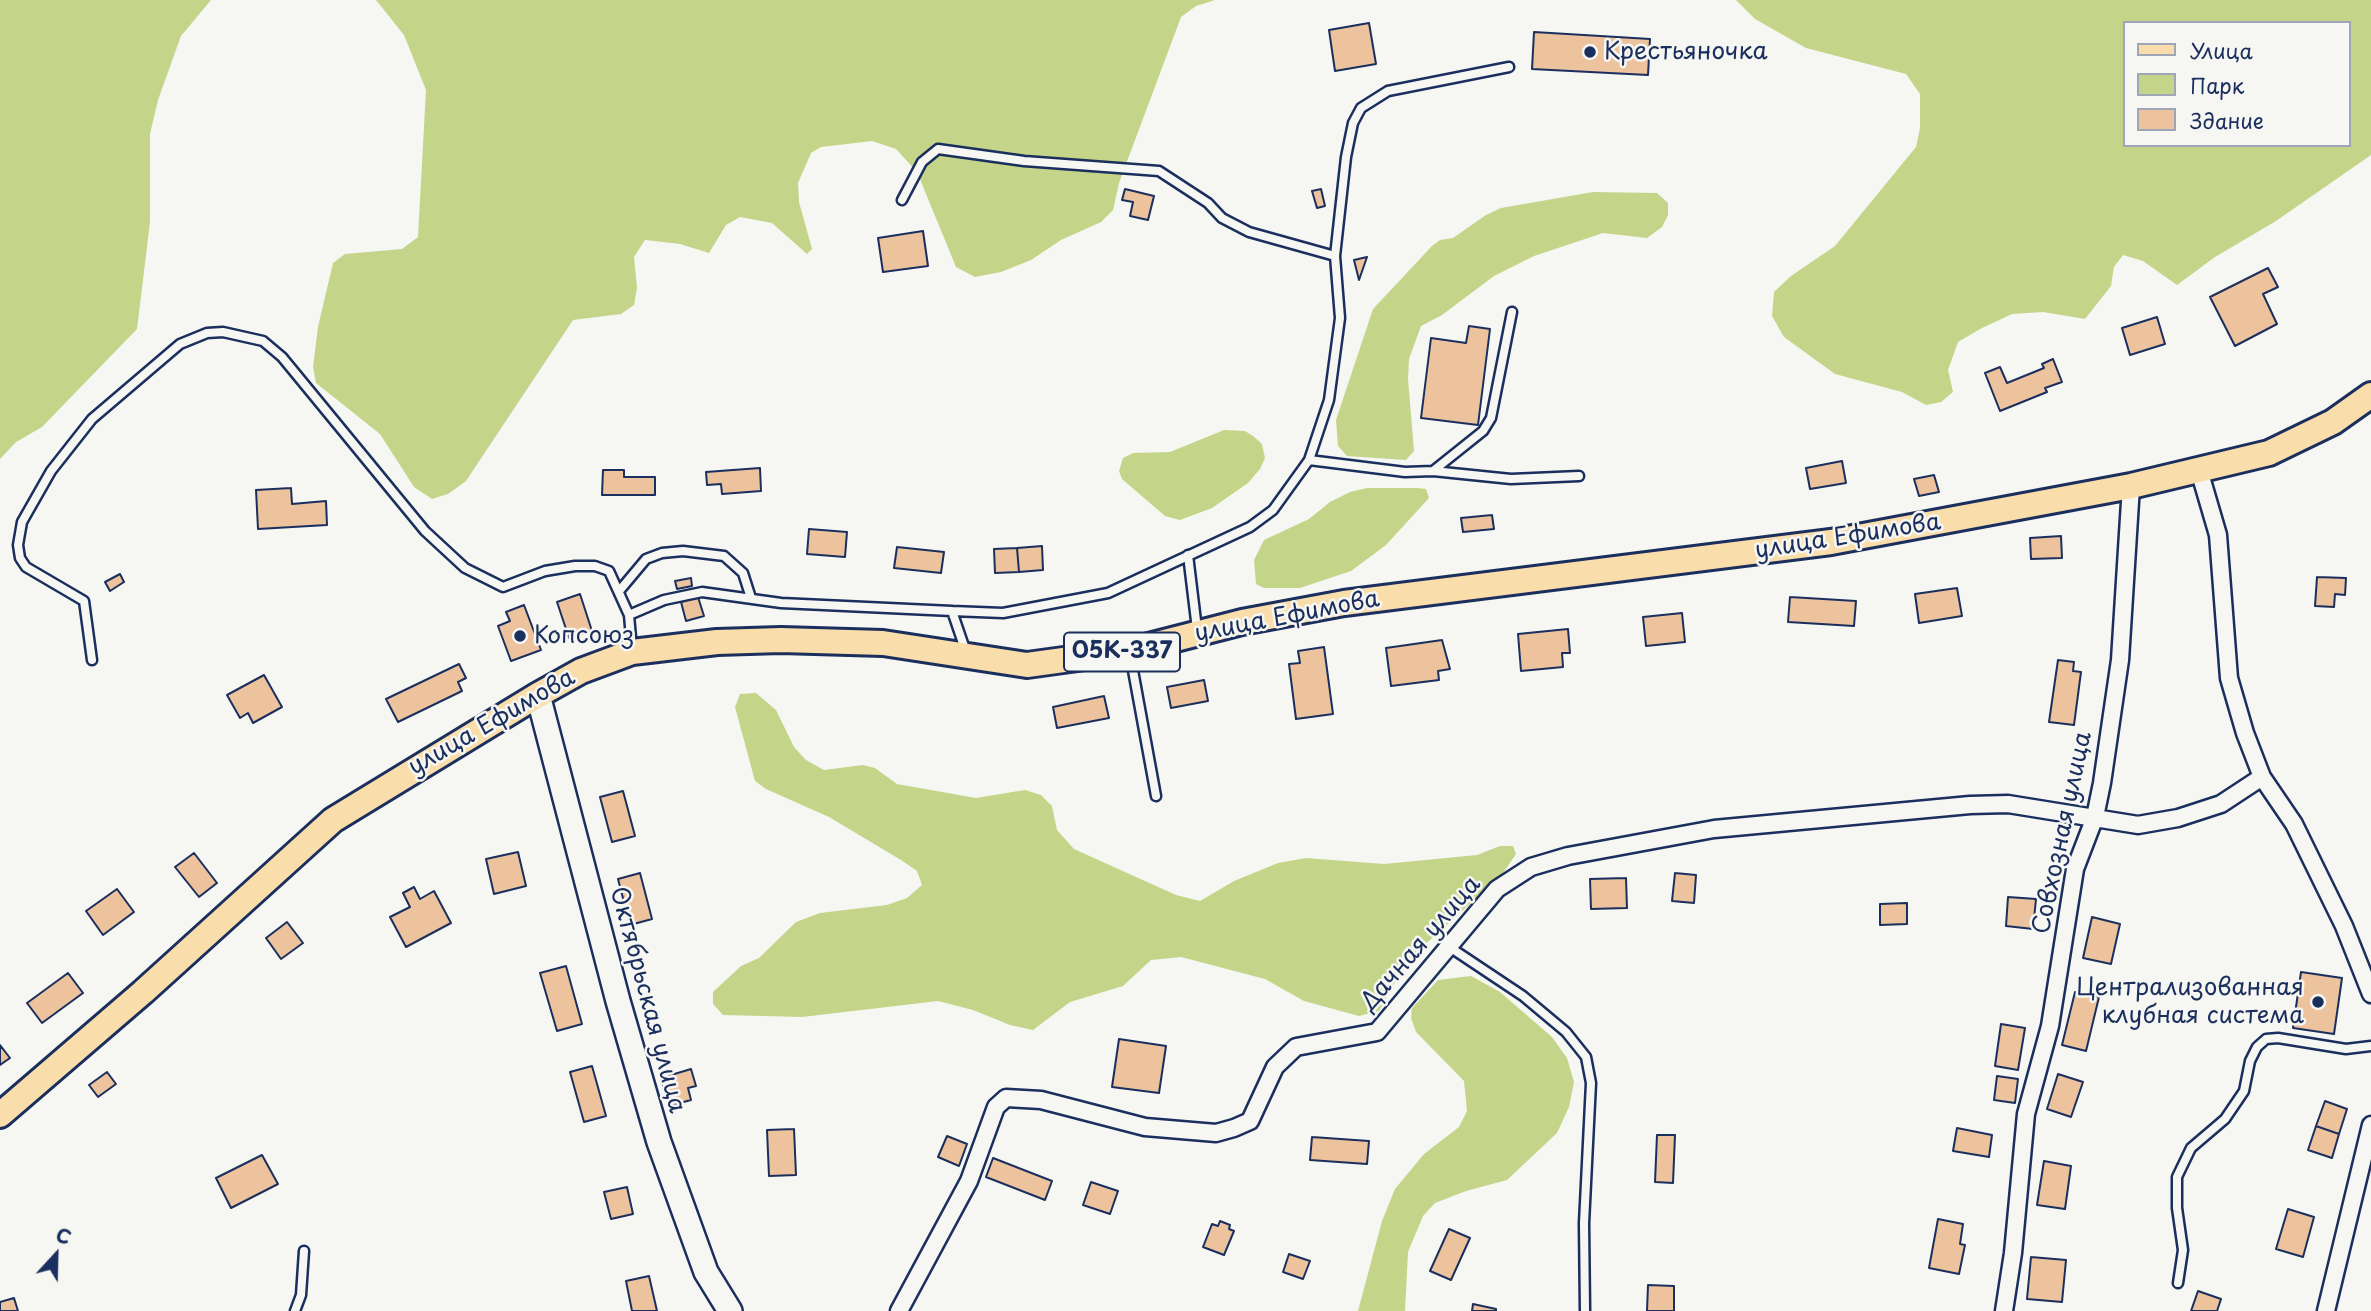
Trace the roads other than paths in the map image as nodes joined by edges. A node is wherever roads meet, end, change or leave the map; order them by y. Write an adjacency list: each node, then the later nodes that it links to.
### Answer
1 (1509, 67): 3 (lane)
2 (902, 200): 3 (lane)
3 (1335, 257): 6 (lane)
4 (1512, 312): 8 (lane)
5 (2371, 396): 7 (main road, улица Ефимова / 05К-337)
6 (1309, 460): 8 (lane); 11 (lane)
7 (2199, 470): 10 (main road, улица Ефимова / 05К-337); 22 (street)
8 (1433, 471): 9 (lane)
9 (1578, 476)
10 (2131, 486): 16 (main road, улица Ефимова / 05К-337); 24 (street, Совхозная улица)
11 (1188, 555): 14 (lane); 16 (lane)
12 (620, 590): 13 (lane); 15 (lane); 20 (lane)
13 (751, 598): 14 (lane); 15 (lane)
14 (952, 611): 19 (lane)
15 (629, 615): 18 (lane)
16 (1198, 633): 17 (main road, улица Ефимова / 05К-337)
17 (1129, 651): 19 (main road, улица Ефимова / 05К-337); 23 (lane)
18 (632, 652): 19 (main road, улица Ефимова / 05К-337); 21 (main road, улица Ефимова / 05К-337)
19 (968, 657)
20 (92, 660)
21 (538, 695): 28 (main road, улица Ефимова / 05К-337); 33 (street, Октябрьская улица)
22 (2262, 777): 24 (street, Дачная улица); 26 (street)
23 (1156, 796)
24 (2095, 817): 25 (street, Дачная улица); 36 (street, Совхозная улица)
25 (1448, 946): 34 (street, Дачная улица); 35 (lane)
26 (2371, 994)
27 (2371, 1046): 31 (lane)
28 (0, 1115)
29 (2371, 1125): 37 (street)
30 (304, 1251): 32 (lane)
31 (2178, 1283)
32 (296, 1311)
33 (730, 1311)
34 (900, 1311)
35 (1586, 1311)
36 (2004, 1311)
37 (2326, 1311)

